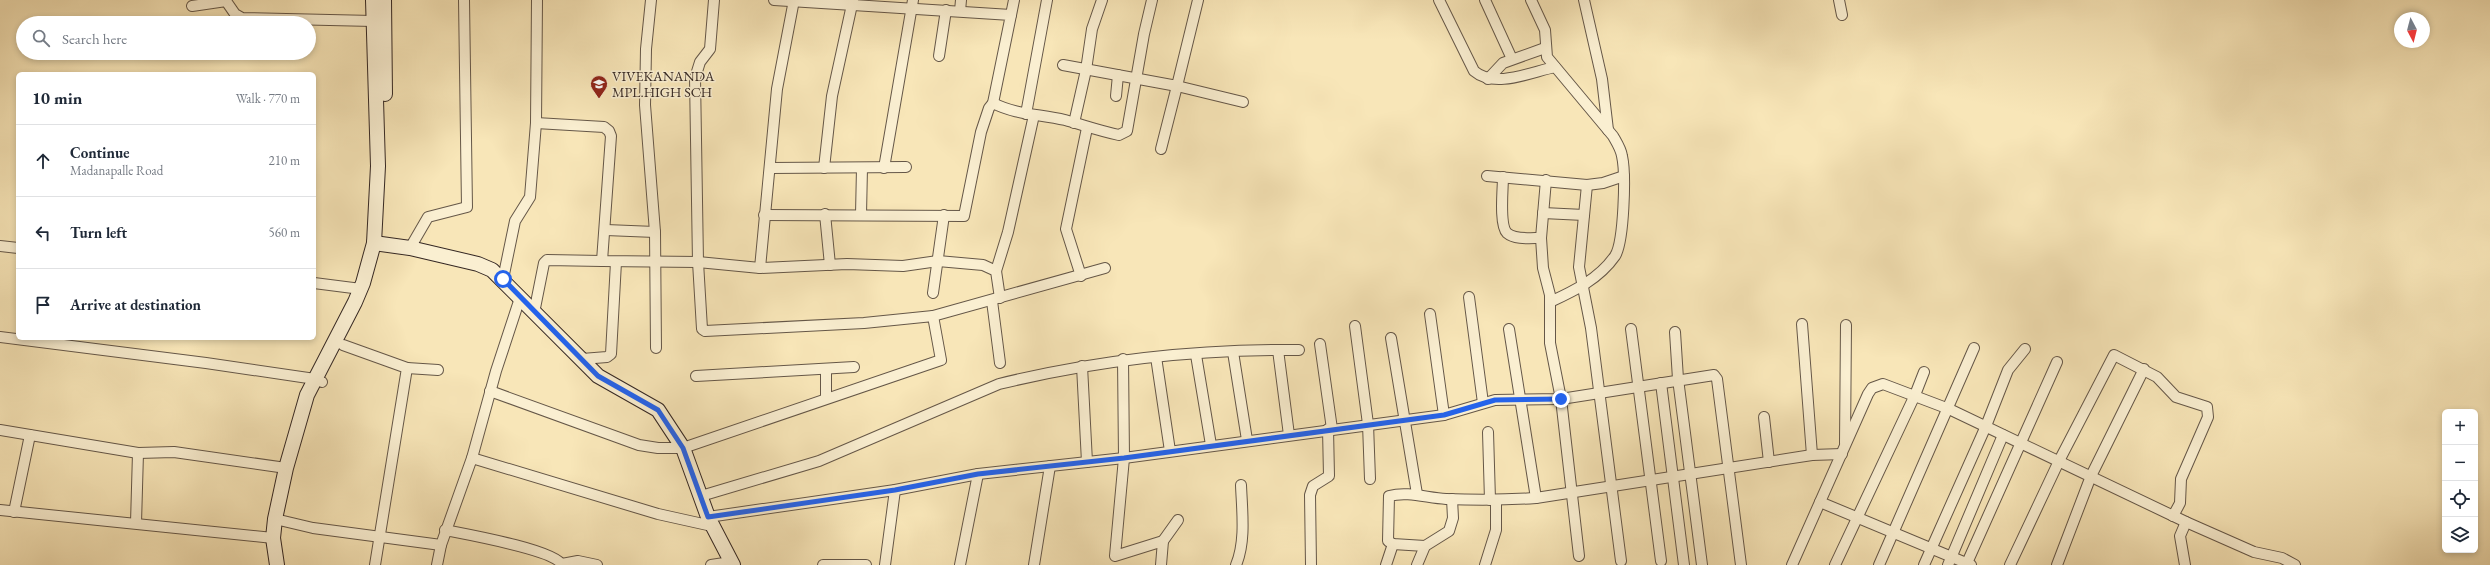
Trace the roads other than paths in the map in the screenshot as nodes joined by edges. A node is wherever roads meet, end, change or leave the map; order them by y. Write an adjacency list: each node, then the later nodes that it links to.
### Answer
1 (373, 0): 29 (main road)
2 (384, 0): 68 (main road)
3 (464, 0): 71 (street)
4 (536, 0): 44 (street)
5 (651, 0): 66 (street)
6 (714, 0): 76 (street)
7 (774, 0): 19 (street)
8 (962, 0): 24 (street)
9 (1014, 0): 25 (street)
10 (1047, 0): 43 (street)
11 (1102, 0): 35 (street)
12 (1152, 0): 37 (street)
13 (1198, 0): 39 (street)
14 (1439, 0): 38 (street)
15 (1485, 0): 32 (street)
16 (1531, 0): 30 (street)
17 (1584, 0): 47 (street)
18 (1838, 0): 26 (street)
19 (794, 1): 20 (street); 50 (street)
20 (853, 2): 21 (street); 51 (street)
21 (913, 5): 23 (street); 53 (street)
22 (192, 6): 27 (street)
23 (946, 10): 24 (street); 31 (street)
24 (960, 11): 25 (street)
25 (1011, 15): 42 (street)
26 (1842, 15)
27 (238, 16)
28 (316, 20): 29 (street)
29 (373, 21): 68 (main road)
30 (1545, 48): 32 (street); 34 (street)
31 (939, 56)
32 (1512, 59): 38 (street)
33 (1063, 65): 35 (street)
34 (1555, 67): 38 (street); 47 (street)
35 (1086, 70): 36 (street); 45 (street)
36 (1118, 76): 37 (street); 40 (street)
37 (1136, 79): 39 (street); 46 (street)
38 (1488, 79)
39 (1177, 86): 41 (street); 48 (street)
40 (1116, 96)
41 (1243, 102)
42 (993, 103): 43 (street); 63 (street)
43 (1030, 115): 45 (street); 80 (street)
44 (536, 123): 65 (street); 82 (street)
45 (1074, 123): 46 (street)
46 (1087, 128): 81 (street)
47 (1608, 130): 56 (street)
48 (1161, 149)
49 (906, 167): 53 (street)
50 (771, 168): 51 (street); 62 (street)
51 (824, 168): 52 (street)
52 (862, 168): 53 (street); 61 (street)
53 (884, 168)
54 (1487, 176): 55 (street)
55 (1503, 176): 57 (street); 67 (street)
56 (1624, 176): 58 (street); 84 (street)
57 (1546, 180): 58 (street); 59 (street)
58 (1587, 184): 64 (street)
59 (1543, 213): 64 (street); 67 (street)
60 (825, 214): 61 (street); 62 (street); 77 (street)
61 (861, 214): 63 (street)
62 (764, 215): 78 (street)
63 (944, 215): 74 (street)
64 (1584, 215): 84 (street)
65 (606, 230): 66 (street); 72 (street)
66 (655, 232): 73 (street)
67 (1541, 238): 90 (street)
68 (378, 244): 71 (main road); 85 (main road); 105 (main road)
69 (0, 246): 70 (street)
70 (16, 248)
71 (410, 248): 82 (main road)
72 (602, 261): 75 (street); 91 (street)
73 (655, 261): 75 (street); 76 (street); 106 (street)
74 (938, 261): 77 (street); 80 (street); 86 (street)
75 (616, 262): 114 (street)
76 (698, 262): 78 (street); 93 (street)
77 (830, 265): 78 (street)
78 (760, 268)
79 (1105, 268): 81 (street)
80 (996, 271): 89 (street)
81 (1080, 276): 89 (street)
82 (503, 279): 88 (main road)
83 (316, 283): 85 (street)
84 (1584, 286): 90 (street); 131 (street)
85 (360, 289): 127 (main road)
86 (933, 293)
87 (1469, 297): 136 (street)
88 (520, 298): 91 (main road); 130 (street)
89 (996, 300): 93 (street); 117 (street)
90 (1550, 302): 134 (street)
91 (534, 313): 114 (main road)
92 (1430, 314): 138 (street)
93 (933, 316): 133 (street)
94 (1802, 324): 156 (street)
95 (1846, 324): 153 (street)
96 (1355, 326): 141 (street)
97 (1509, 329): 135 (street)
98 (1631, 329): 129 (street)
99 (1675, 332): 126 (street)
100 (0, 337): 102 (street)
101 (1391, 338): 140 (street)
102 (16, 339)
103 (24, 340): 127 (street)
104 (1320, 344): 143 (street)
105 (343, 345): 120 (street); 127 (main road)
106 (656, 348)
107 (1974, 348): 137 (street)
108 (2024, 349): 142 (street)
109 (1278, 350): 110 (street); 111 (street); 147 (street)
110 (1299, 350)
111 (1233, 352): 112 (street); 149 (street)
112 (1196, 354): 113 (street); 151 (street)
113 (1156, 357): 115 (street); 154 (street)
114 (582, 359): 152 (main road)
115 (1123, 359): 118 (street); 158 (street)
116 (2057, 362): 150 (street)
117 (1000, 363)
118 (1082, 366): 160 (street); 176 (street)
119 (854, 367): 121 (street)
120 (407, 368): 123 (street); 192 (street)
121 (826, 368): 125 (street); 133 (street)
122 (2144, 369): 159 (street); 167 (street); 183 (street)
123 (438, 370)
124 (1924, 372): 132 (street)
125 (696, 376)
126 (1678, 379): 128 (street); 164 (street); 166 (street)
127 (318, 381): 163 (main road)
128 (1660, 383): 129 (street); 168 (street)
129 (1637, 385): 131 (street); 170 (street)
130 (490, 391): 152 (street); 157 (street)
131 (1600, 392): 134 (street); 172 (street)
132 (1916, 395): 137 (street); 153 (street); 184 (street)
133 (826, 398): 152 (street)
134 (1561, 399): 135 (street); 174 (street)
135 (1521, 400): 136 (street); 177 (street)
136 (1484, 403): 138 (street)
137 (1949, 409): 142 (street); 191 (street)
138 (1444, 415): 140 (street)
139 (1764, 417): 161 (street)
140 (1404, 420): 141 (street); 175 (street)
141 (1368, 424): 143 (street); 169 (street)
142 (1986, 426): 148 (street); 198 (street)
143 (1330, 429): 147 (street); 219 (street)
144 (0, 430): 146 (street)
145 (1488, 432): 179 (street)
146 (30, 435): 155 (street); 182 (street)
147 (1289, 435): 149 (street)
148 (2003, 435): 150 (street); 203 (street)
149 (1247, 440): 151 (street)
150 (2021, 444): 159 (street); 206 (street)
151 (1211, 445): 154 (street)
152 (683, 448): 176 (main road)
153 (1843, 450): 156 (street); 180 (street)
154 (1170, 451): 158 (street)
155 (138, 453): 163 (street); 189 (street)
156 (1812, 454): 161 (street)
157 (472, 458): 187 (street); 190 (street)
158 (1124, 458): 160 (street); 200 (street)
159 (2059, 461): 167 (street); 230 (street)
160 (1087, 462): 162 (street)
161 (1769, 462): 164 (street)
162 (1050, 466): 165 (street); 216 (street)
163 (286, 468): 185 (main road)
164 (1729, 469): 166 (street); 225 (street)
165 (978, 474): 173 (street); 215 (street)
166 (1691, 474): 168 (street); 224 (street)
167 (2091, 476): 183 (street); 231 (street)
168 (1672, 477): 170 (street); 223 (street)
169 (1370, 480)
170 (1650, 480): 172 (street); 202 (street)
171 (1241, 485): 218 (street)
172 (1611, 487): 174 (street); 201 (street)
173 (895, 490): 187 (street); 214 (street)
174 (1573, 492): 177 (street); 199 (street)
175 (1417, 494): 178 (street); 195 (street)
176 (702, 496): 187 (main road)
177 (1536, 498): 179 (street)
178 (1452, 499): 179 (street); 197 (street)
179 (1493, 500): 222 (street)
180 (1820, 502): 184 (street); 226 (street)
181 (0, 510): 182 (street)
182 (14, 512): 189 (street)
183 (2173, 516): 188 (street)
184 (1858, 518): 191 (street); 227 (street)
185 (275, 519): 192 (street); 193 (main road)
186 (1178, 520): 194 (street)
187 (710, 521): 205 (main road)
188 (2186, 522): 232 (street); 233 (street)
189 (136, 523): 193 (street)
190 (445, 530): 196 (street); 204 (street)
191 (1894, 534): 198 (street); 228 (street)
192 (378, 536): 196 (street); 208 (street)
193 (273, 538): 207 (main road)
194 (1163, 541): 200 (street); 217 (street)
195 (1393, 544): 197 (street); 220 (street)
196 (441, 545): 209 (street)
197 (1425, 546): 221 (street)
198 (1932, 549): 203 (street); 229 (street)
199 (1579, 556)
200 (1114, 560)
201 (1622, 561)
202 (1661, 561)
203 (1950, 561): 206 (street)
204 (562, 564): 210 (street)
205 (732, 564): 211 (street)
206 (1969, 564)
207 (277, 565)
208 (375, 565)
209 (437, 565)
210 (597, 565)
211 (711, 565)
212 (823, 565): 213 (street)
213 (866, 565)
214 (885, 565)
215 (960, 565)
216 (1034, 565)
217 (1161, 565)
218 (1236, 565)
219 (1311, 565)
220 (1386, 565)
221 (1417, 565)
222 (1485, 565)
223 (1684, 565)
224 (1702, 565)
225 (1741, 565)
226 (1792, 565)
227 (1835, 565)
228 (1879, 565)
229 (1924, 565)
230 (2010, 565)
231 (2057, 565)
232 (2185, 565)
233 (2295, 565)

